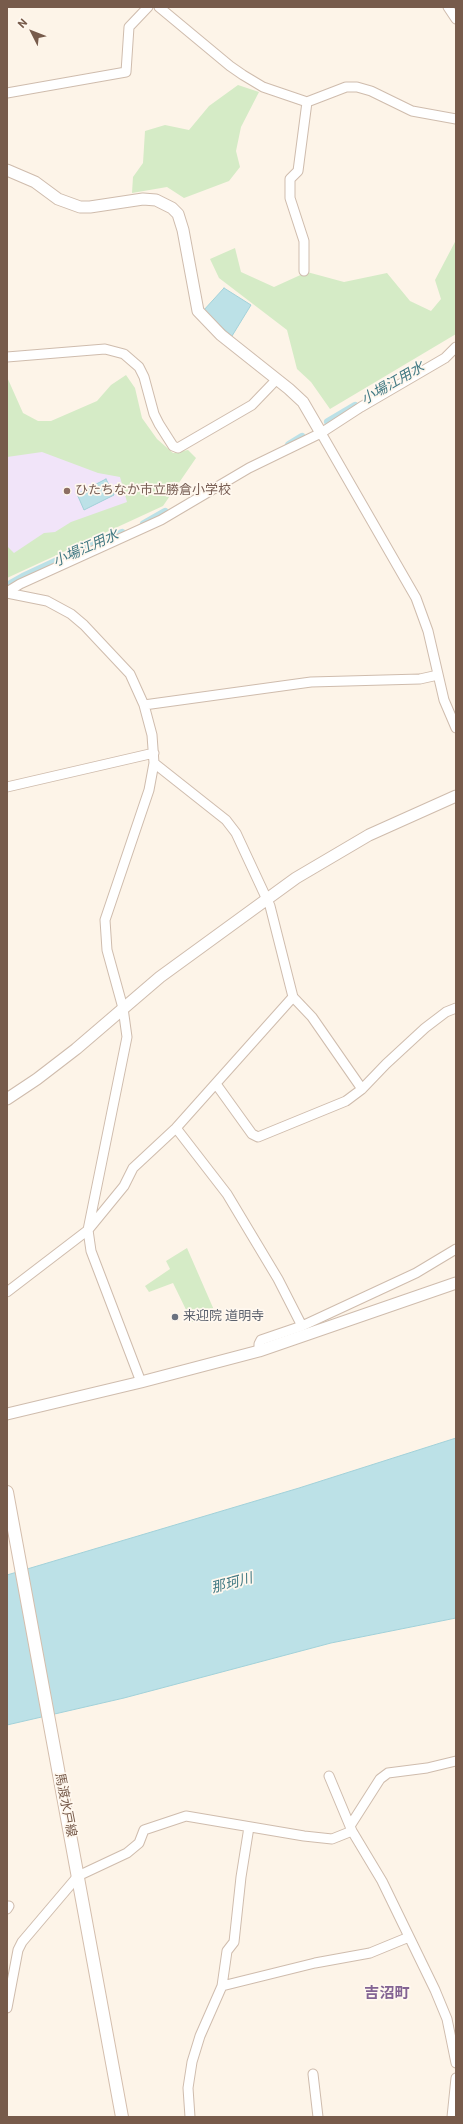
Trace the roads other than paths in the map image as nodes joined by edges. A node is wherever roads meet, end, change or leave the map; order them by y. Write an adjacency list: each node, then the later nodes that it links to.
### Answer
1 (148, 7): 5 (street)
2 (159, 7): 6 (street)
3 (448, 7): 4 (street)
4 (456, 19)
5 (7, 93)
6 (307, 102): 7 (street); 9 (street)
7 (456, 119)
8 (7, 170): 12 (street)
9 (304, 271)
10 (456, 347): 13 (street)
11 (7, 357): 12 (street)
12 (277, 379): 13 (street)
13 (321, 433): 14 (street); 15 (street)
14 (7, 593): 16 (street)
15 (438, 675): 16 (street); 17 (street)
16 (144, 705): 18 (street)
17 (456, 728)
18 (154, 753): 19 (street); 20 (street)
19 (154, 763): 22 (street); 24 (street)
20 (7, 787)
21 (456, 796): 22 (street)
22 (266, 899): 23 (street); 24 (street)
23 (293, 997): 26 (street); 27 (street)
24 (123, 1008): 28 (street); 30 (street)
25 (456, 1008): 27 (street)
26 (216, 1084): 27 (street); 29 (street)
27 (362, 1089)
28 (7, 1099)
29 (176, 1128): 30 (street); 34 (street)
30 (88, 1230): 33 (street); 36 (street)
31 (456, 1249): 34 (street)
32 (456, 1283): 35 (street)
33 (7, 1292)
34 (302, 1326): 35 (street)
35 (259, 1351): 36 (street)
36 (141, 1382): 37 (street)
37 (7, 1414)
38 (7, 1492): 43 (main road, 馬渡水戸線)
39 (456, 1762): 42 (street)
40 (329, 1776): 42 (street)
41 (249, 1826): 42 (street); 43 (street); 47 (street)
42 (351, 1829): 44 (street)
43 (78, 1876): 46 (street); 53 (main road, 馬渡水戸線)
44 (409, 1937): 47 (street); 49 (street)
45 (7, 1956): 46 (street)
46 (16, 1959): 48 (street)
47 (222, 1986): 54 (street)
48 (7, 2008)
49 (456, 2063)
50 (313, 2074): 55 (street)
51 (456, 2078): 52 (street)
52 (456, 2084): 56 (street)
53 (122, 2117)
54 (190, 2117)
55 (318, 2117)
56 (452, 2117)

